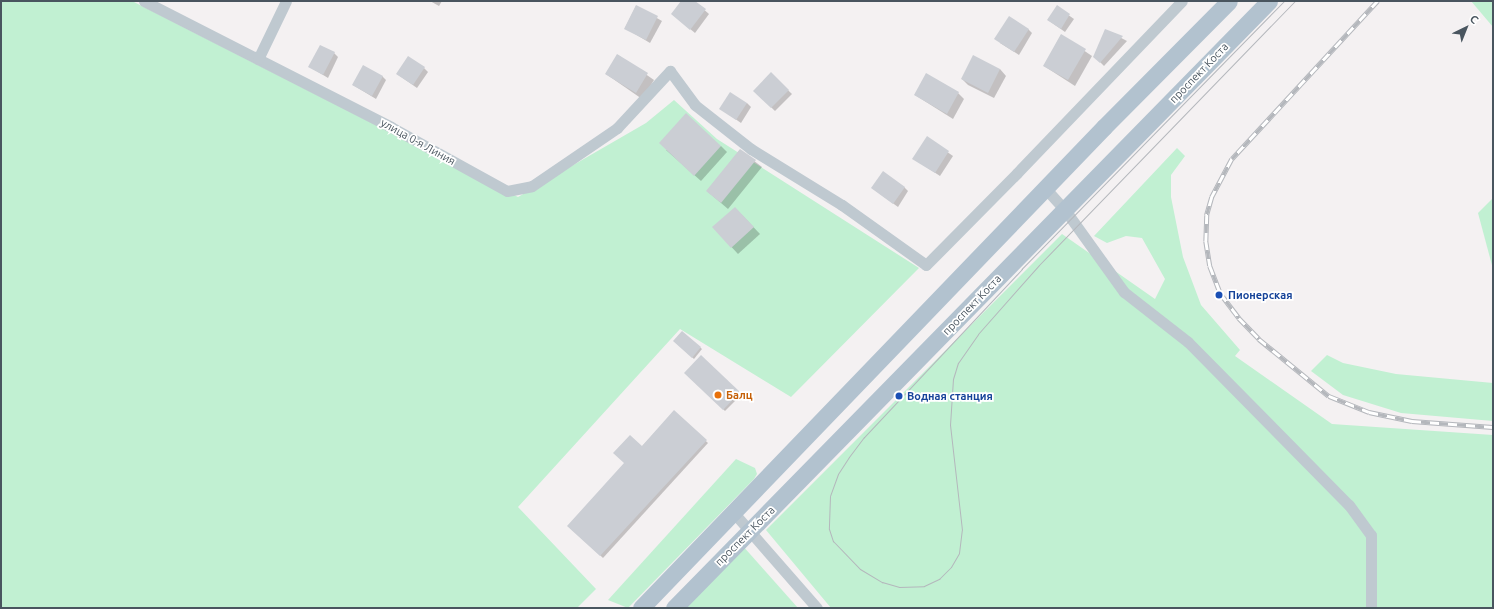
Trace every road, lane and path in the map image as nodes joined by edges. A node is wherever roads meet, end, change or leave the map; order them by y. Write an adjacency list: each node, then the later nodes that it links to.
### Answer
1 (144, 1): 6 (street, улица 0-я Линия)
2 (286, 1): 6 (street)
3 (1182, 1): 6 (street, улица 0-я Линия)
4 (1229, 1): 7 (main road)
5 (1269, 1): 8 (main road, проспект Коста)
6 (258, 59)
7 (1046, 189): 8 (street); 9 (main road)
8 (1064, 210): 10 (main road, проспект Коста); 14 (street)
9 (734, 512): 10 (street); 11 (main road)
10 (749, 532): 12 (main road, проспект Коста); 13 (street)
11 (641, 608)
12 (674, 608)
13 (817, 608)
14 (1371, 608)

